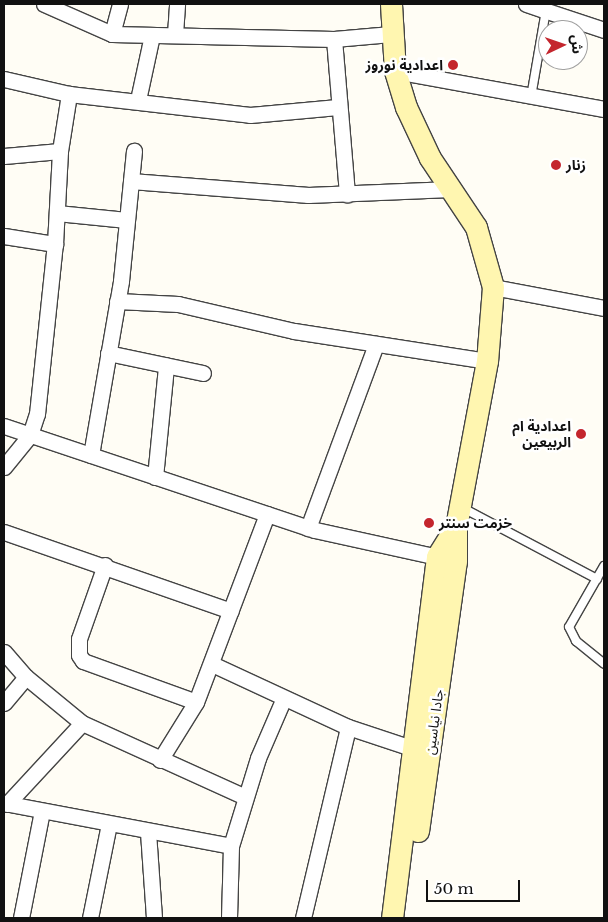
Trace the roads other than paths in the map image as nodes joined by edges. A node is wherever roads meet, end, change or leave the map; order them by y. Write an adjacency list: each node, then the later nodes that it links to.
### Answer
1 (44, 4): 8 (street)
2 (120, 4): 8 (street)
3 (177, 4): 9 (street)
4 (390, 4): 10 (street)
5 (526, 4): 6 (street)
6 (546, 10): 7 (street); 16 (lane)
7 (604, 30)
8 (112, 34): 11 (street)
9 (176, 34): 11 (street); 12 (street)
10 (391, 34): 12 (street); 13 (street)
11 (152, 35): 17 (street)
12 (334, 39): 18 (street)
13 (395, 71): 16 (street); 24 (street)
14 (4, 79): 15 (street)
15 (69, 94): 17 (street); 20 (street)
16 (531, 98): 19 (street)
17 (138, 100): 18 (street)
18 (338, 107): 25 (street)
19 (604, 110)
20 (60, 151): 22 (street); 26 (street)
21 (134, 151): 23 (street)
22 (4, 156)
23 (131, 181): 25 (street); 27 (street)
24 (451, 189): 25 (street); 30 (street)
25 (347, 194)
26 (57, 213): 27 (street); 29 (street)
27 (127, 220): 31 (street)
28 (4, 236): 29 (street)
29 (56, 244): 39 (street)
30 (493, 287): 32 (street); 35 (street, جادا نیاسین)
31 (117, 301): 33 (street); 34 (street)
32 (604, 308)
33 (376, 344): 35 (street); 45 (street)
34 (108, 353): 36 (street); 40 (street)
35 (487, 361): 44 (street, جادا نیاسین)
36 (166, 366): 37 (street); 42 (street)
37 (203, 374)
38 (4, 426): 39 (street)
39 (30, 435): 40 (street); 41 (street)
40 (91, 455): 42 (street)
41 (4, 467)
42 (155, 476): 43 (street)
43 (267, 514): 45 (street); 51 (street)
44 (458, 516): 47 (street, جادا نیاسین); 50 (lane)
45 (308, 528): 47 (street)
46 (4, 532): 48 (street)
47 (447, 559): 61 (street, جادا نیاسین); 75 (street, جادا نیاسین)
48 (104, 565): 51 (street); 57 (street)
49 (604, 566): 50 (lane)
50 (597, 579): 54 (lane)
51 (231, 611): 53 (street)
52 (4, 652): 55 (street)
53 (212, 664): 56 (street); 57 (street)
54 (604, 664)
55 (26, 677): 58 (street); 59 (street)
56 (284, 698): 60 (street); 63 (street)
57 (196, 702): 62 (street)
58 (4, 703)
59 (82, 723): 62 (street); 64 (street)
60 (348, 727): 61 (street); 73 (street)
61 (414, 749): 74 (street, جادا نیاسین)
62 (160, 760): 63 (street)
63 (245, 797): 68 (street)
64 (6, 804): 65 (street)
65 (42, 810): 66 (street); 69 (street)
66 (109, 824): 67 (street); 70 (street)
67 (148, 832): 68 (street); 71 (street)
68 (230, 846): 72 (street)
69 (21, 918)
70 (90, 918)
71 (154, 918)
72 (229, 918)
73 (303, 918)
74 (392, 918)
75 (407, 918)

